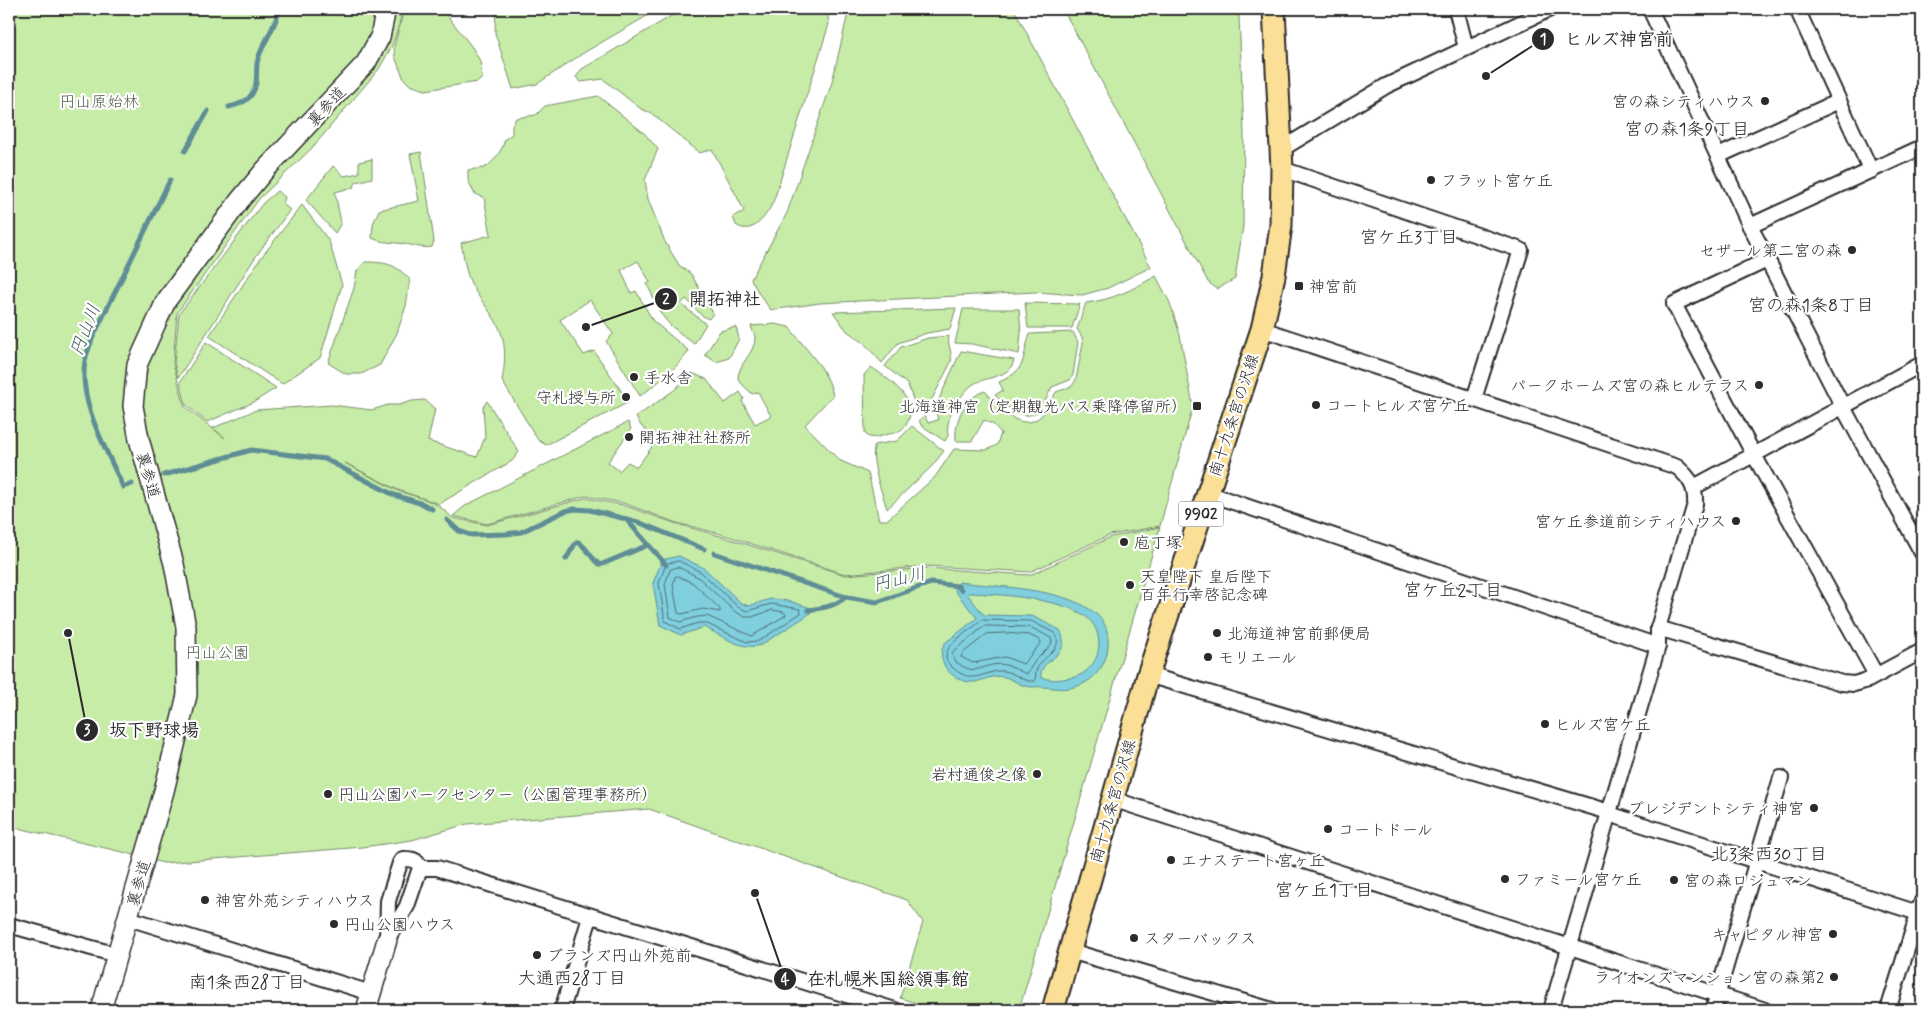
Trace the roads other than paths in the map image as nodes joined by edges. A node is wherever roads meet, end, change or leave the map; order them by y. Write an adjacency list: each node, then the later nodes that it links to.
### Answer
1 (386, 9): 35 (street, 裏参道)
2 (1274, 9): 11 (main road, 南十九条宮の沢線 / 9902)
3 (1456, 9): 7 (street)
4 (1550, 9): 7 (street)
5 (1650, 9): 10 (street)
6 (1797, 9): 8 (street)
7 (1466, 48): 11 (street)
8 (1839, 101): 10 (street); 12 (street)
9 (1922, 147): 12 (street)
10 (1718, 156): 13 (street)
11 (1281, 160): 15 (main road, 南十九条宮の沢線 / 9902); 17 (street)
12 (1871, 171): 13 (street)
13 (1750, 226): 14 (street)
14 (1767, 260): 18 (street); 19 (street)
15 (1262, 328): 17 (street); 21 (main road, 南十九条宮の沢線 / 9902)
16 (1922, 364): 18 (street)
17 (1474, 399): 20 (street)
18 (1843, 407): 19 (street); 22 (street)
19 (1754, 455): 20 (street); 27 (street)
20 (1694, 487): 23 (street)
21 (1208, 493): 24 (street); 26 (main road, 南十九条宮の沢線 / 9902)
22 (1922, 553)
23 (1658, 628): 24 (street); 27 (street)
24 (1658, 646): 30 (street)
25 (1922, 650): 27 (street)
26 (1148, 675): 29 (main road, 南十九条宮の沢線 / 9902); 30 (street)
27 (1876, 675)
28 (1781, 778): 31 (street)
29 (1112, 799): 38 (street); 39 (main road, 南十九条宮の沢線 / 9902)
30 (1609, 813): 31 (street); 38 (street)
31 (1757, 862): 33 (street); 41 (street)
32 (420, 868): 34 (street); 37 (street); 37 (street)
33 (1920, 907): 51 (street)
34 (590, 917): 44 (street); 45 (street)
35 (128, 918): 40 (street, 裏参道); 42 (street)
36 (9, 925): 40 (street)
37 (387, 940): 42 (street)
38 (1569, 948): 41 (street); 48 (street)
39 (1070, 951): 46 (main road, 南十九条宮の沢線 / 9902); 47 (street)
40 (117, 955): 43 (street, 裏参道)
41 (1718, 995): 49 (street); 50 (street)
42 (369, 1002)
43 (101, 1010)
44 (562, 1010)
45 (895, 1010)
46 (1053, 1010)
47 (1272, 1010)
48 (1551, 1010)
49 (1713, 1010)
50 (1765, 1010)
51 (1888, 1010)

